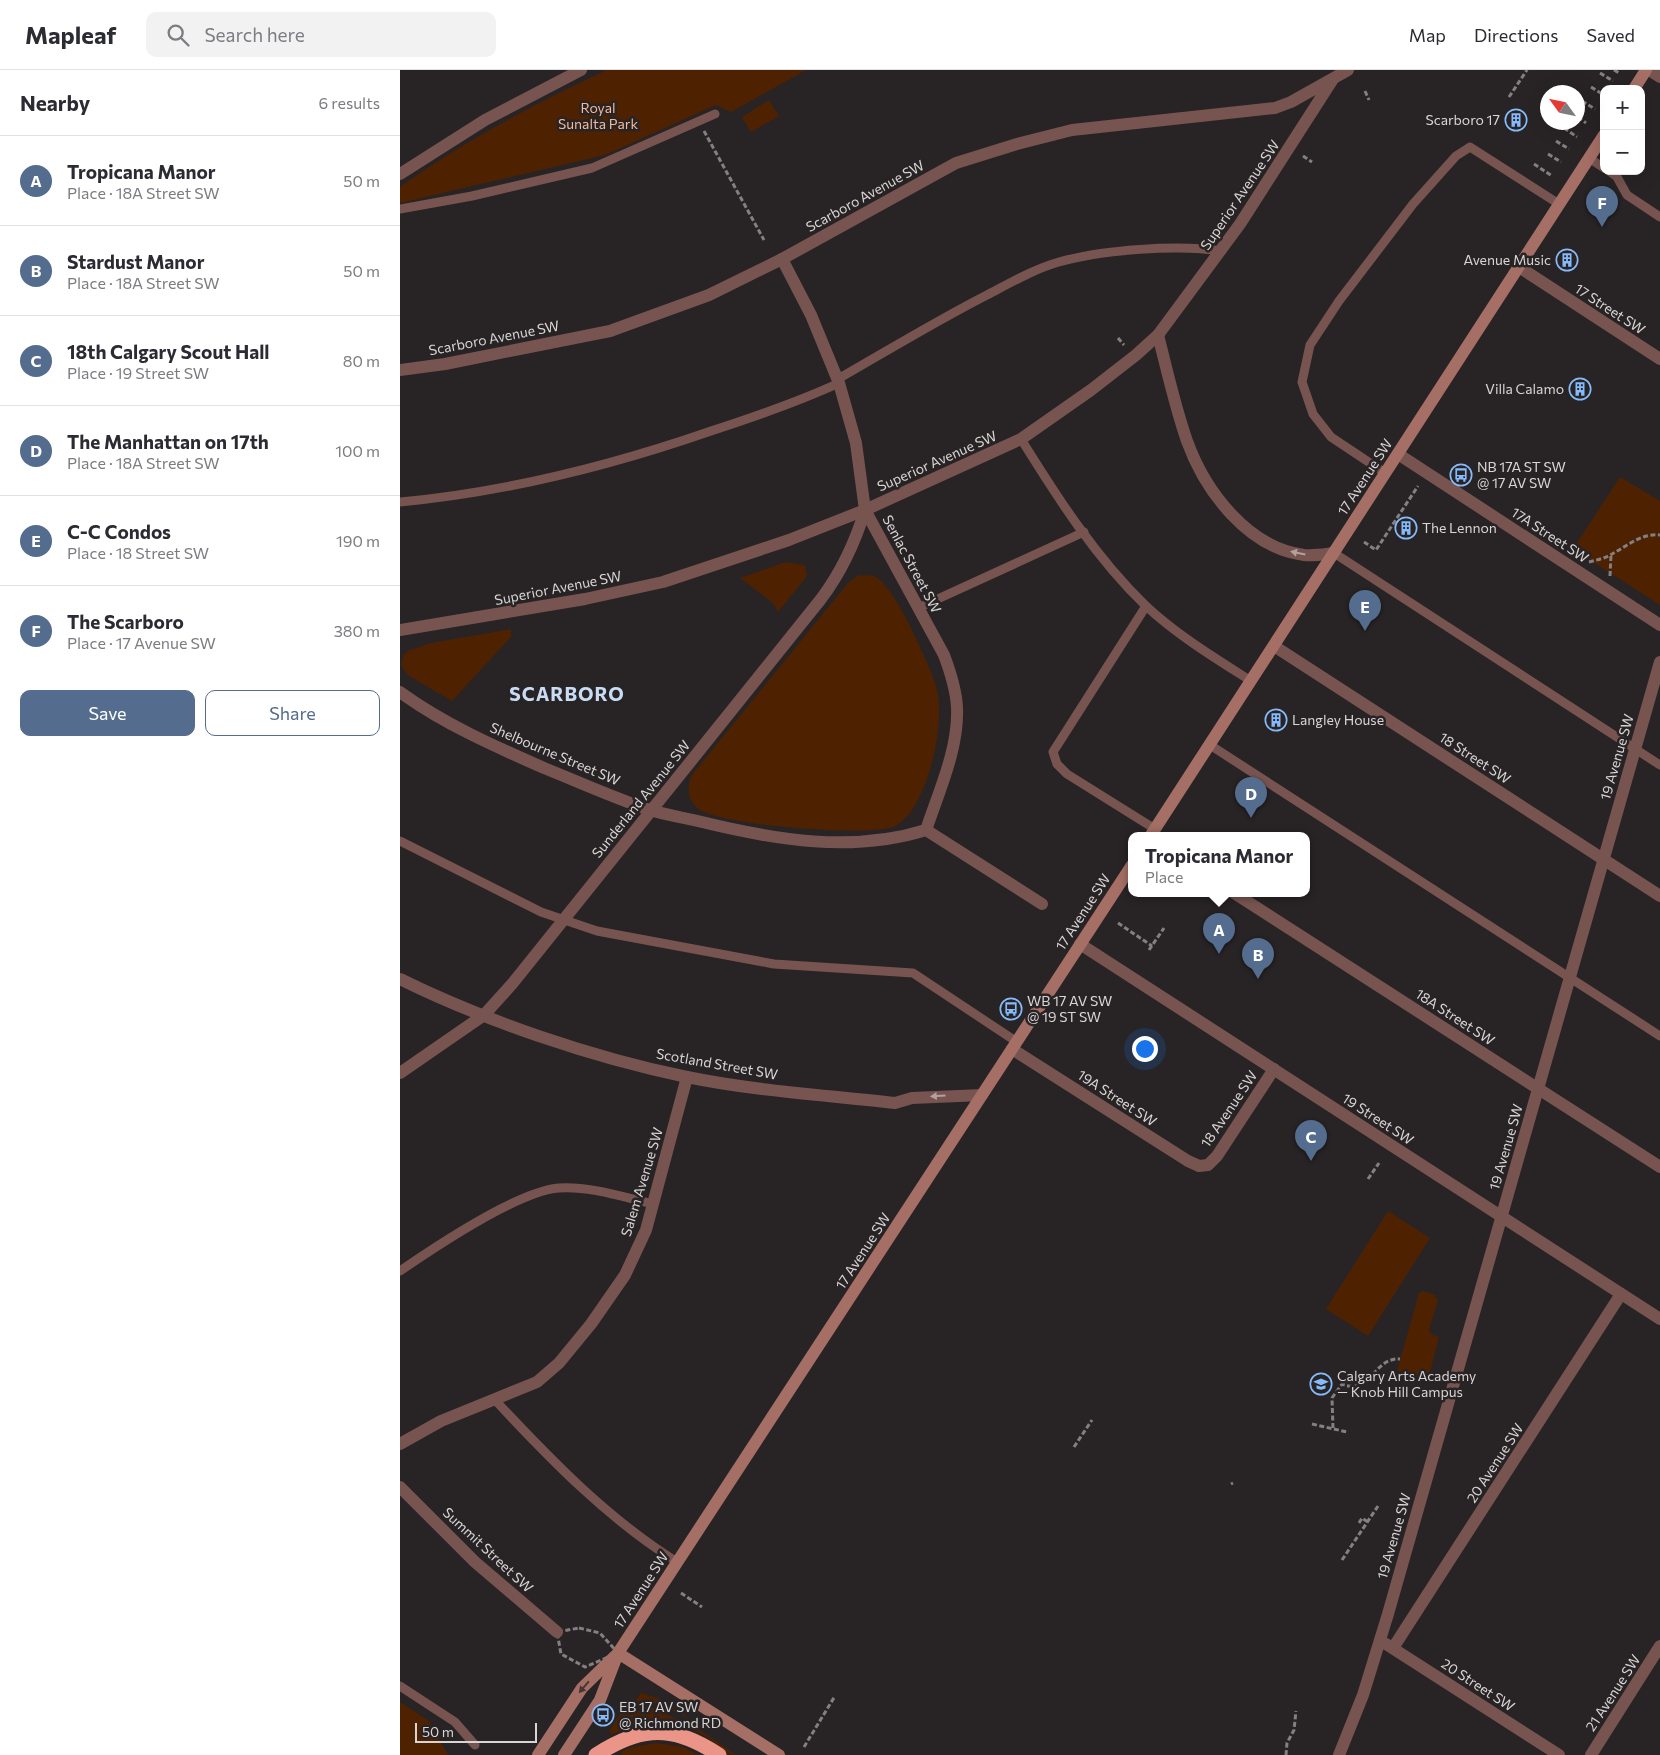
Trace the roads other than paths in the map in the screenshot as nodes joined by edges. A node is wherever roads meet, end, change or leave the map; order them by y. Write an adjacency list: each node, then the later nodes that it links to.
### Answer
1 (581, 70): 11 (street)
2 (1348, 70): 4 (street, Scarboro Avenue SW)
3 (1648, 70): 5 (street); 6 (main road)
4 (1331, 75): 16 (street, Superior Avenue SW); 17 (street, Scarboro Avenue SW)
5 (1660, 77)
6 (1637, 85)
7 (715, 114): 14 (lane)
8 (1600, 141): 9 (main road, 17 Avenue SW)
9 (1589, 158): 10 (lane); 13 (main road, 17 Avenue SW)
10 (1600, 165)
11 (400, 174)
12 (1614, 175): 15 (lane)
13 (1560, 204): 18 (main road, 17 Avenue SW); 25 (lane)
14 (400, 209)
15 (1660, 217)
16 (1221, 251): 19 (street, Superior Avenue SW); 22 (lane)
17 (782, 259): 21 (street, Scarboro Avenue SW); 22 (street, Senlac Street SW)
18 (1519, 267): 20 (street, 17 Street SW); 24 (main road, 17 Avenue SW)
19 (1158, 335): 23 (street, Superior Avenue SW); 29 (street, one-way to 19)
20 (1660, 359)
21 (400, 370)
22 (839, 381): 26 (lane); 27 (street, Senlac Street SW)
23 (1020, 439): 27 (street, Superior Avenue SW); 28 (lane)
24 (1398, 454): 25 (main road, 17 Avenue SW); 32 (street, 17A Street SW)
25 (1385, 473): 29 (main road, 17 Avenue SW)
26 (400, 502)
27 (865, 510): 31 (street, Senlac Street SW); 33 (street, Superior Avenue SW); 41 (street, Sunderland Avenue SW)
28 (1084, 532): 30 (lane); 31 (lane)
29 (1334, 552): 34 (main road, 17 Avenue SW); 39 (lane)
30 (1146, 606): 36 (lane); 43 (lane)
31 (918, 608): 42 (street, Senlac Street SW)
32 (1660, 625)
33 (400, 630)
34 (1274, 646): 36 (main road, 17 Avenue SW); 45 (street, 18 Street SW)
35 (1660, 662): 39 (street, 19 Avenue SW)
36 (1251, 681): 38 (main road, 17 Avenue SW)
37 (400, 692): 41 (street, Shelbourne Street SW)
38 (1210, 745): 43 (main road, 17 Avenue SW); 52 (lane)
39 (1635, 749): 40 (lane); 45 (street, 19 Avenue SW)
40 (1660, 765)
41 (651, 810): 42 (street, Shelbourne Street SW); 50 (street, Sunderland Avenue SW)
42 (926, 830): 49 (street)
43 (1153, 832)
44 (400, 841): 50 (lane)
45 (1604, 860): 47 (street, 18 Street SW); 52 (street, 19 Avenue SW)
46 (1128, 871): 51 (main road, 17 Avenue SW)
47 (1660, 896)
48 (1240, 897): 60 (street, 18A Street SW)
49 (1042, 904)
50 (563, 921): 54 (street, Sunderland Avenue SW); 56 (lane)
51 (1080, 944): 56 (main road, 17 Avenue SW); 57 (street, 19 Street SW)
52 (1570, 977): 55 (lane); 60 (street, 19 Avenue SW)
53 (400, 979): 54 (street, Scotland Street SW)
54 (484, 1014): 58 (street, Sunderland Avenue SW); 59 (street, Scotland Street SW)
55 (1660, 1036)
56 (1014, 1046): 61 (main road, 17 Avenue SW); 62 (street, 19A Street SW)
57 (1274, 1069): 62 (street, 18 Avenue SW); 65 (street, 19 Street SW)
58 (400, 1074)
59 (688, 1077): 61 (street, Scotland Street SW, one-way to 59); 64 (street, Salem Avenue SW)
60 (1538, 1088): 63 (street, 18A Street SW); 65 (street, 19 Avenue SW)
61 (982, 1095): 72 (main road, 17 Avenue SW)
62 (1208, 1165)
63 (1660, 1167)
64 (654, 1204): 66 (lane); 69 (street, Salem Avenue SW)
65 (1502, 1218): 67 (street, 19 Street SW); 74 (street, 19 Avenue SW)
66 (400, 1271)
67 (1621, 1294): 68 (street, 19 Street SW); 76 (street, 20 Avenue SW)
68 (1660, 1319)
69 (495, 1400): 70 (street, Salem Avenue SW); 72 (lane)
70 (400, 1444)
71 (400, 1487): 73 (street, Summit Street SW)
72 (677, 1562): 77 (main road, 17 Avenue SW)
73 (557, 1632)
74 (1380, 1640): 76 (street, 20 Street SW); 85 (street)
75 (1660, 1646): 87 (street, 21 Avenue SW)
76 (1393, 1648): 86 (street, 20 Street SW)
77 (618, 1653): 80 (main road, 17 Avenue SW, one-way to 80); 81 (main road, 17 Avenue SW); 84 (main road)
78 (400, 1686): 79 (lane)
79 (475, 1745)
80 (538, 1755)
81 (564, 1755)
82 (596, 1755): 83 (highway)
83 (719, 1755)
84 (779, 1755)
85 (1338, 1755)
86 (1559, 1755)
87 (1590, 1755)

